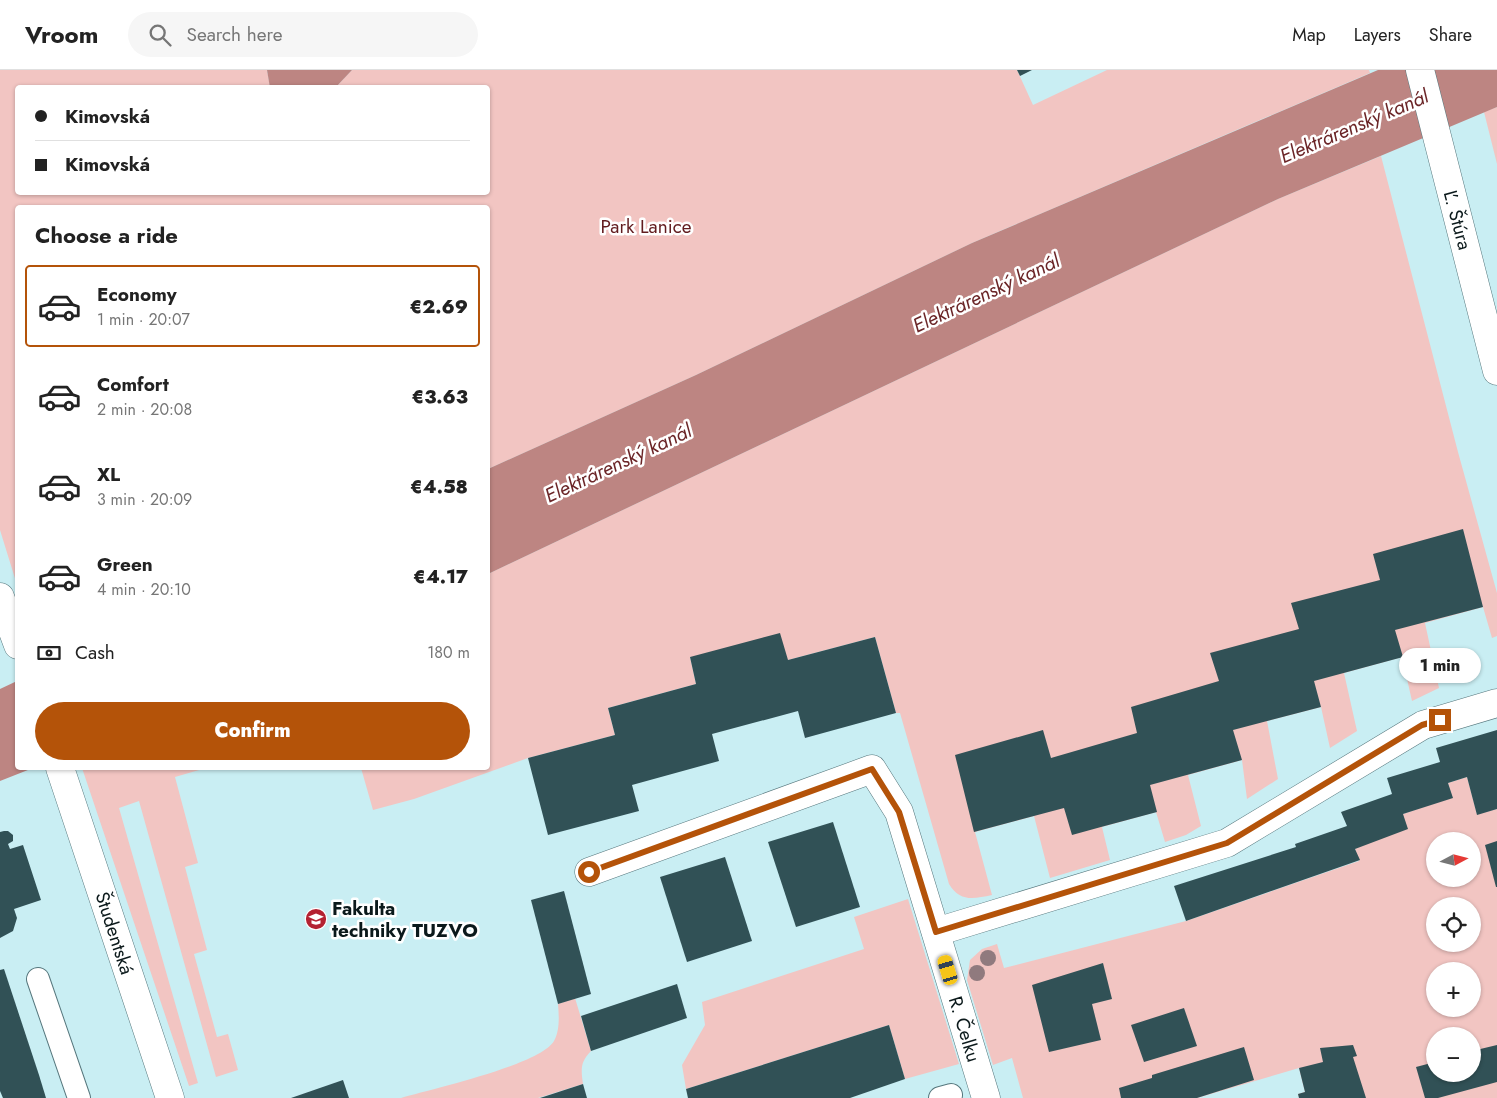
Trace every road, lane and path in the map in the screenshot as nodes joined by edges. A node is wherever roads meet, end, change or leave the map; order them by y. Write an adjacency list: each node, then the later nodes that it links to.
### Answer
1 (1420, 70): 2 (street, Ľ. Štúra)
2 (1497, 371)
3 (4, 608): 4 (street)
4 (15, 637)
5 (1497, 703): 8 (street)
6 (61, 770): 11 (street, Študentská)
7 (589, 872): 8 (street, R. Čelku)
8 (936, 932): 12 (street, R. Čelku)
9 (38, 979): 10 (lane)
10 (79, 1098)
11 (170, 1098)
12 (986, 1098)

